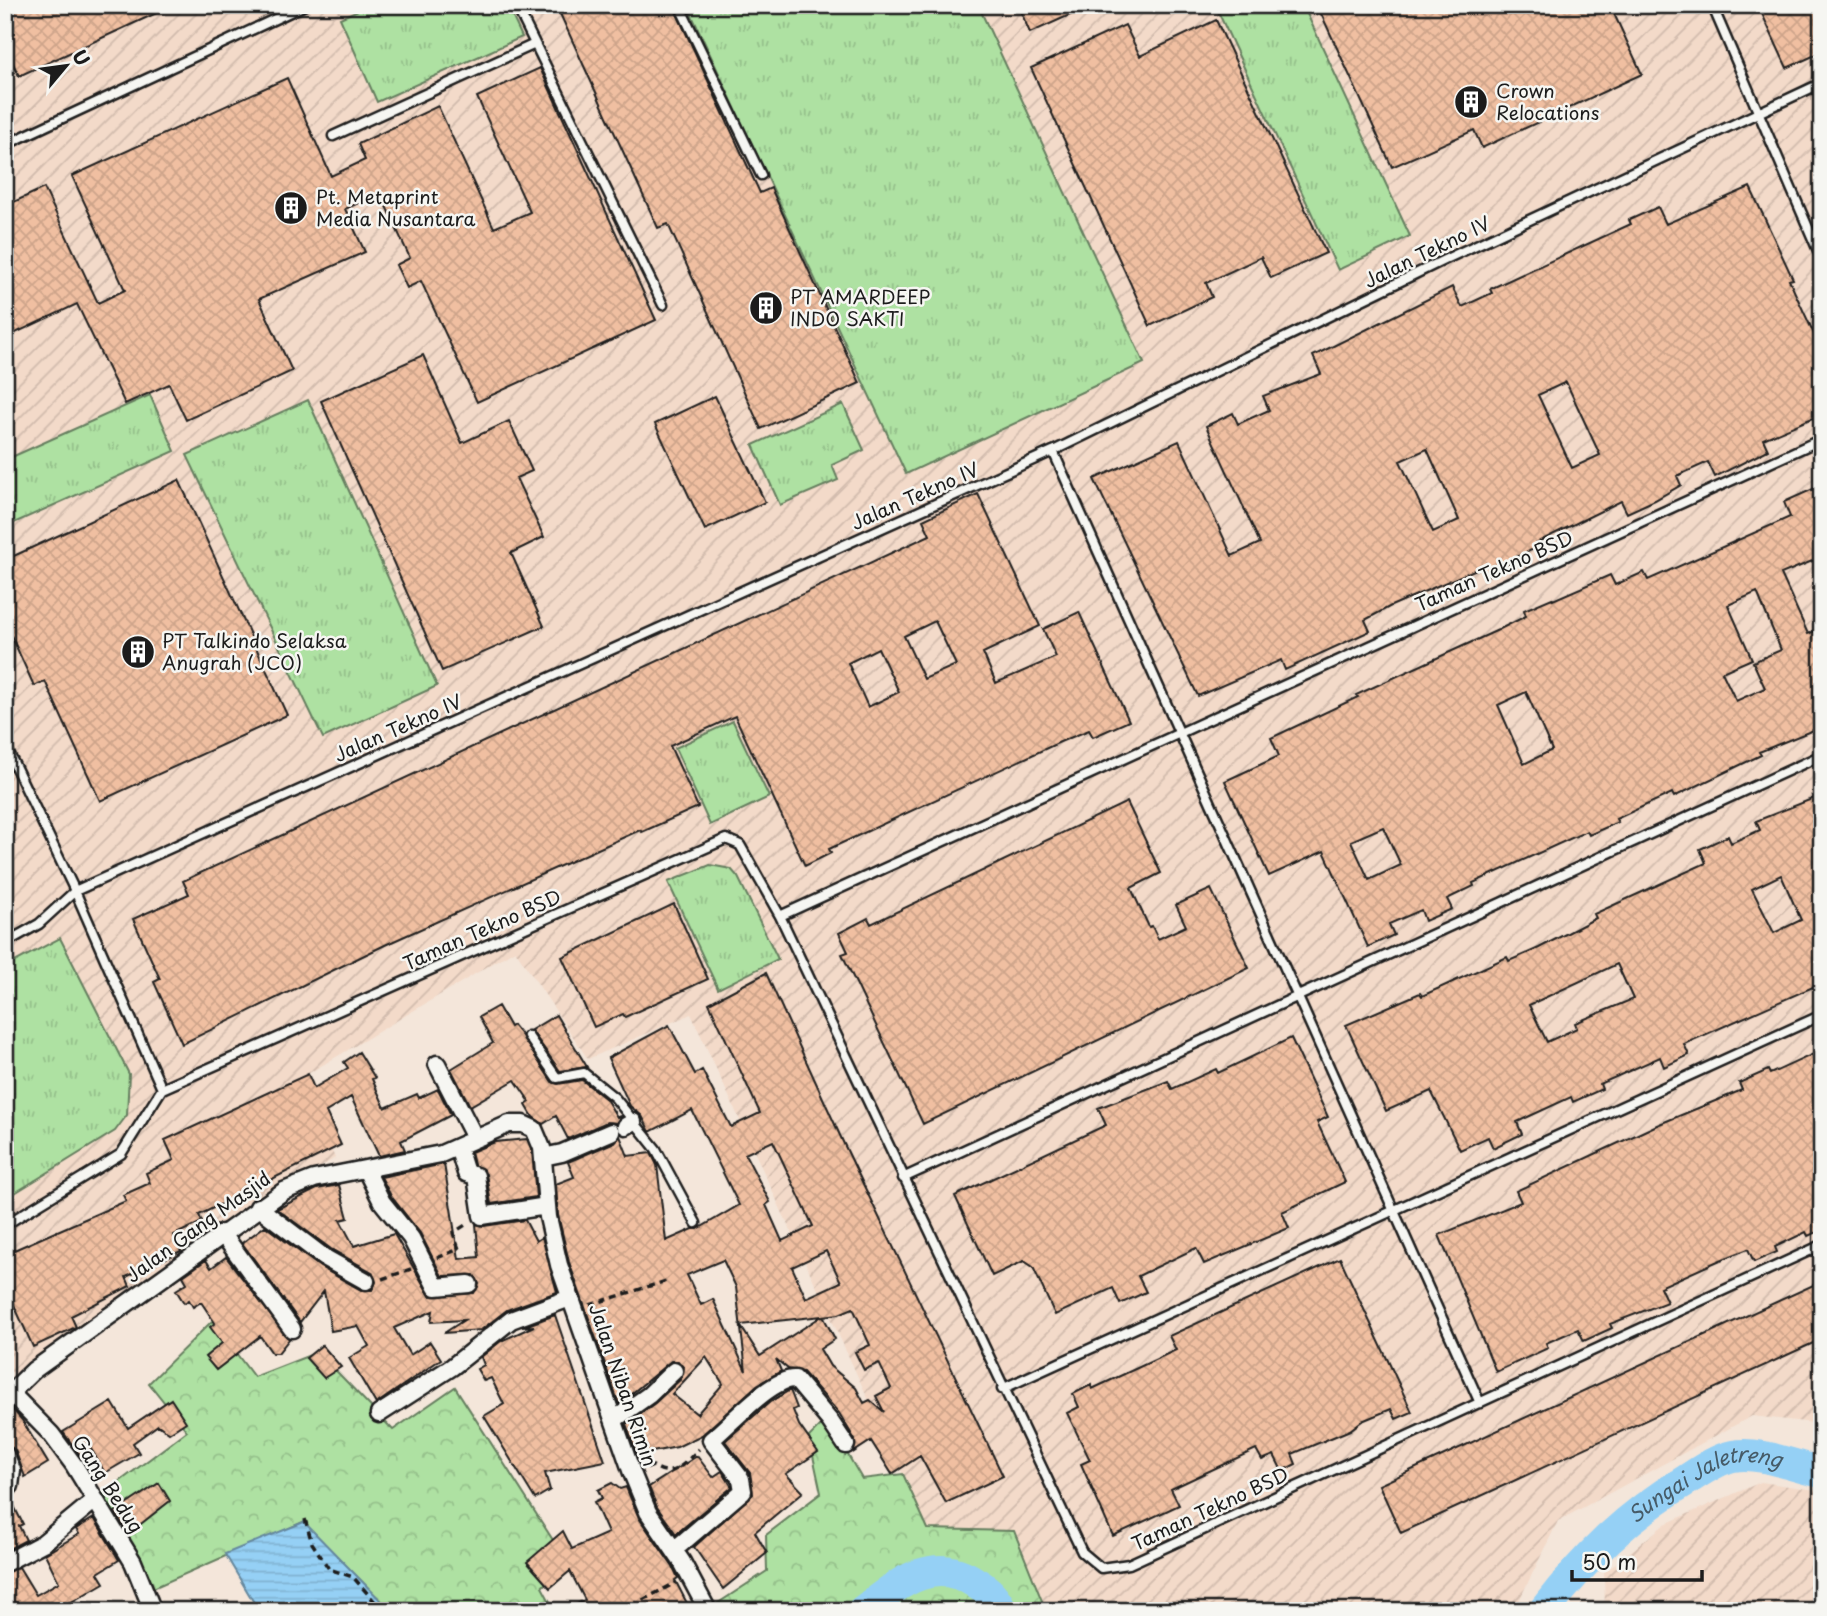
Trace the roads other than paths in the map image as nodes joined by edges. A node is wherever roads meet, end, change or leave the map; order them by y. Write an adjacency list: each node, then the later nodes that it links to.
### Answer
1 (305, 5): 9 (lane)
2 (516, 5): 5 (lane)
3 (680, 5): 10 (lane)
4 (1712, 5): 7 (lane)
5 (535, 44): 8 (lane); 12 (lane)
6 (1822, 83): 7 (lane)
7 (1760, 111): 11 (lane); 14 (lane, Jalan Tekno IV)
8 (333, 136)
9 (5, 145)
10 (761, 175)
11 (1822, 260)
12 (663, 305)
13 (1822, 439): 15 (lane, Taman Tekno BSD)
14 (1053, 451): 15 (lane); 18 (lane, Jalan Tekno IV)
15 (1179, 732): 19 (lane, Taman Tekno BSD); 21 (lane)
16 (5, 745): 18 (lane)
17 (1822, 755): 21 (lane)
18 (75, 891): 20 (lane, Jalan Tekno IV); 25 (lane)
19 (780, 915): 25 (lane, Taman Tekno BSD); 31 (lane, Taman Tekno BSD)
20 (5, 943)
21 (1297, 996): 31 (lane); 34 (lane)
22 (1822, 1015): 34 (lane)
23 (528, 1036): 35 (lane)
24 (437, 1063): 27 (street)
25 (162, 1089): 36 (lane)
26 (611, 1132): 29 (street)
27 (475, 1138): 28 (street, Jalan Gang Masjid); 29 (street, Jalan Gang Masjid)
28 (458, 1147): 30 (street, Jalan Gang Masjid); 32 (street)
29 (543, 1157): 32 (street, Jalan Niban Rimin)
30 (366, 1170): 33 (street, Jalan Gang Masjid); 40 (street)
31 (903, 1178): 44 (lane, Taman Tekno BSD)
32 (547, 1206): 41 (street, Jalan Niban Rimin)
33 (258, 1207): 37 (street, Jalan Gang Masjid); 39 (street)
34 (1392, 1210): 44 (lane); 46 (lane)
35 (696, 1223)
36 (5, 1225)
37 (222, 1233): 42 (street); 45 (street, Jalan Gang Masjid)
38 (1822, 1245): 46 (lane, Taman Tekno BSD)
39 (366, 1281)
40 (469, 1284)
41 (573, 1304): 47 (street); 48 (street, Jalan Niban Rimin)
42 (292, 1329)
43 (674, 1371): 48 (street)
44 (1002, 1389): 46 (lane, Taman Tekno BSD)
45 (7, 1393): 52 (street, Gang Bedug)
46 (1480, 1403)
47 (379, 1414)
48 (615, 1419): 53 (street, Jalan Niban Rimin)
49 (846, 1445): 53 (street)
50 (5, 1454): 51 (street)
51 (10, 1486)
52 (95, 1500): 54 (street); 55 (street, Gang Bedug)
53 (674, 1550): 56 (street, Jalan Niban Rimin)
54 (5, 1563)
55 (153, 1611)
56 (708, 1611)

